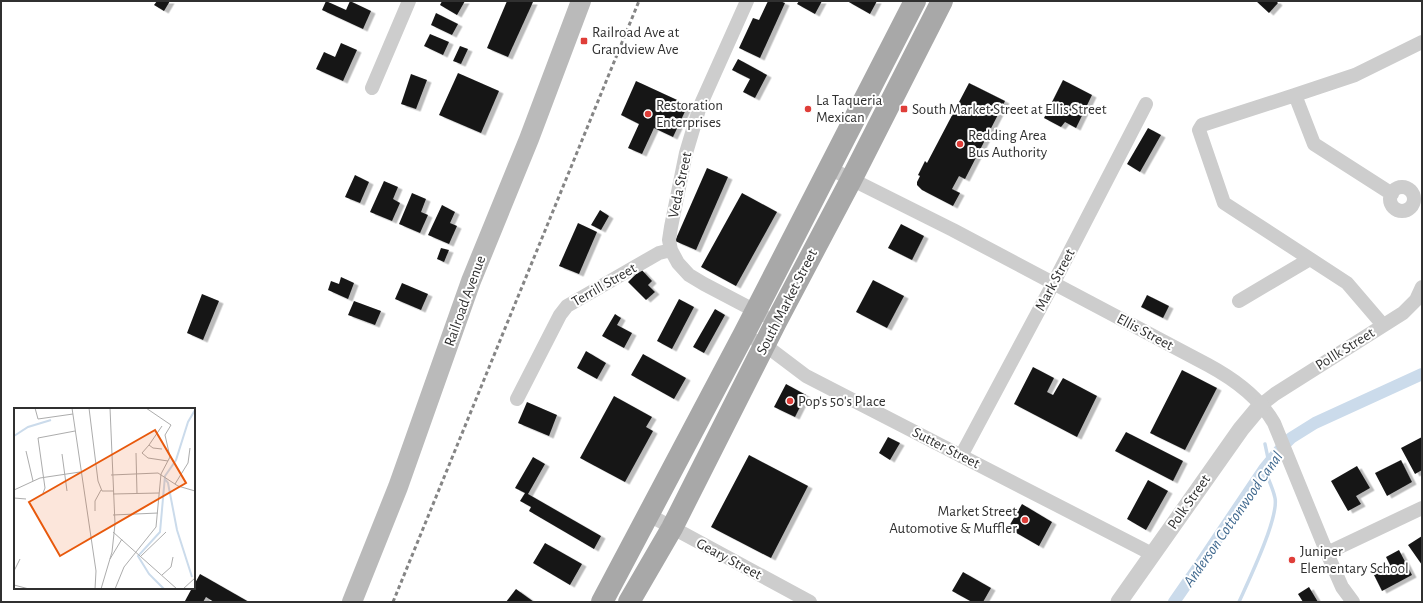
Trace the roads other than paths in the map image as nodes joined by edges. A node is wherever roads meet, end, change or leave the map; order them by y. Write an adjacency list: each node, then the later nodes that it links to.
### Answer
1 (409, 1): 7 (street)
2 (581, 1): 31 (main road, Railroad Avenue)
3 (747, 1): 13 (street, Veda Street)
4 (915, 1): 10 (main road, South Market Street)
5 (942, 1): 11 (main road, South Market Street)
6 (1422, 42): 8 (street)
7 (372, 88)
8 (1295, 95): 12 (street); 14 (street)
9 (1146, 104): 15 (street, Mark Street)
10 (829, 168): 11 (street, Ellis Street); 18 (main road, South Market Street)
11 (851, 180): 15 (street, Ellis Street); 19 (main road, South Market Street)
12 (1418, 201)
13 (671, 250): 18 (street); 23 (street, Terrill Street)
14 (1310, 259): 17 (street); 20 (street)
15 (1053, 284): 24 (street, Ellis Street); 25 (street, Mark Street)
16 (1422, 287): 20 (street, Pollk Street)
17 (1238, 301)
18 (756, 311): 19 (street); 21 (main road, South Market Street)
19 (776, 322): 22 (main road, South Market Street)
20 (1383, 325): 24 (street, Pollk Street)
21 (744, 334): 22 (street, Sutter Street); 27 (main road, South Market Street)
22 (765, 345): 25 (street, Sutter Street); 28 (main road, South Market Street)
23 (518, 399)
24 (1261, 405): 29 (street, Polk Street); 30 (street, Ellis Street)
25 (961, 456): 29 (street, Sutter Street)
26 (1422, 508): 30 (street)
27 (649, 515): 28 (street, Geary Street); 32 (main road, South Market Street)
28 (672, 528): 33 (main road, South Market Street); 34 (street, Geary Street)
29 (1152, 554): 35 (street, Polk Street)
30 (1327, 554): 36 (street, Ellis Street)
31 (352, 602)
32 (602, 602)
33 (629, 602)
34 (810, 602)
35 (1119, 602)
36 (1353, 602)

